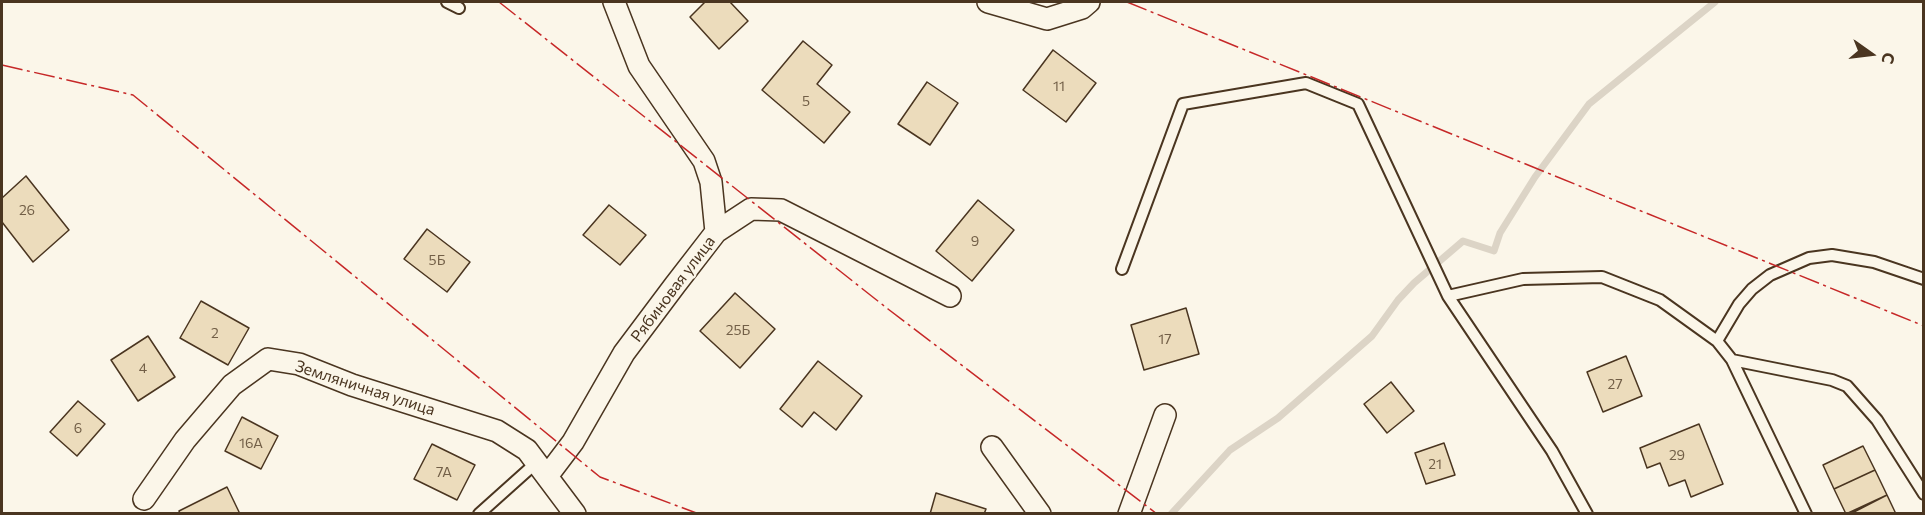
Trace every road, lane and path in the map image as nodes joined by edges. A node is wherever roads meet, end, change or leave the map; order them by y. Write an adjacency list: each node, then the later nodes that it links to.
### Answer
1 (447, 2): 5 (lane)
2 (614, 2): 6 (street)
3 (988, 2): 4 (street)
4 (1089, 2)
5 (459, 8)
6 (716, 232): 9 (street, Рябиновая улица); 15 (street, Рябиновая улица)
7 (1122, 269): 10 (lane)
8 (1923, 279): 11 (lane)
9 (950, 296)
10 (1448, 296): 11 (lane); 22 (lane)
11 (1717, 341): 12 (lane)
12 (1732, 360): 16 (lane); 23 (lane)
13 (1165, 415): 21 (street)
14 (992, 447): 20 (street)
15 (542, 469): 17 (street, Земляничная улица); 18 (lane); 19 (street, Земляничная улица)
16 (1923, 494)
17 (144, 499)
18 (478, 513)
19 (575, 513)
20 (1040, 513)
21 (1129, 513)
22 (1587, 513)
23 (1806, 513)

